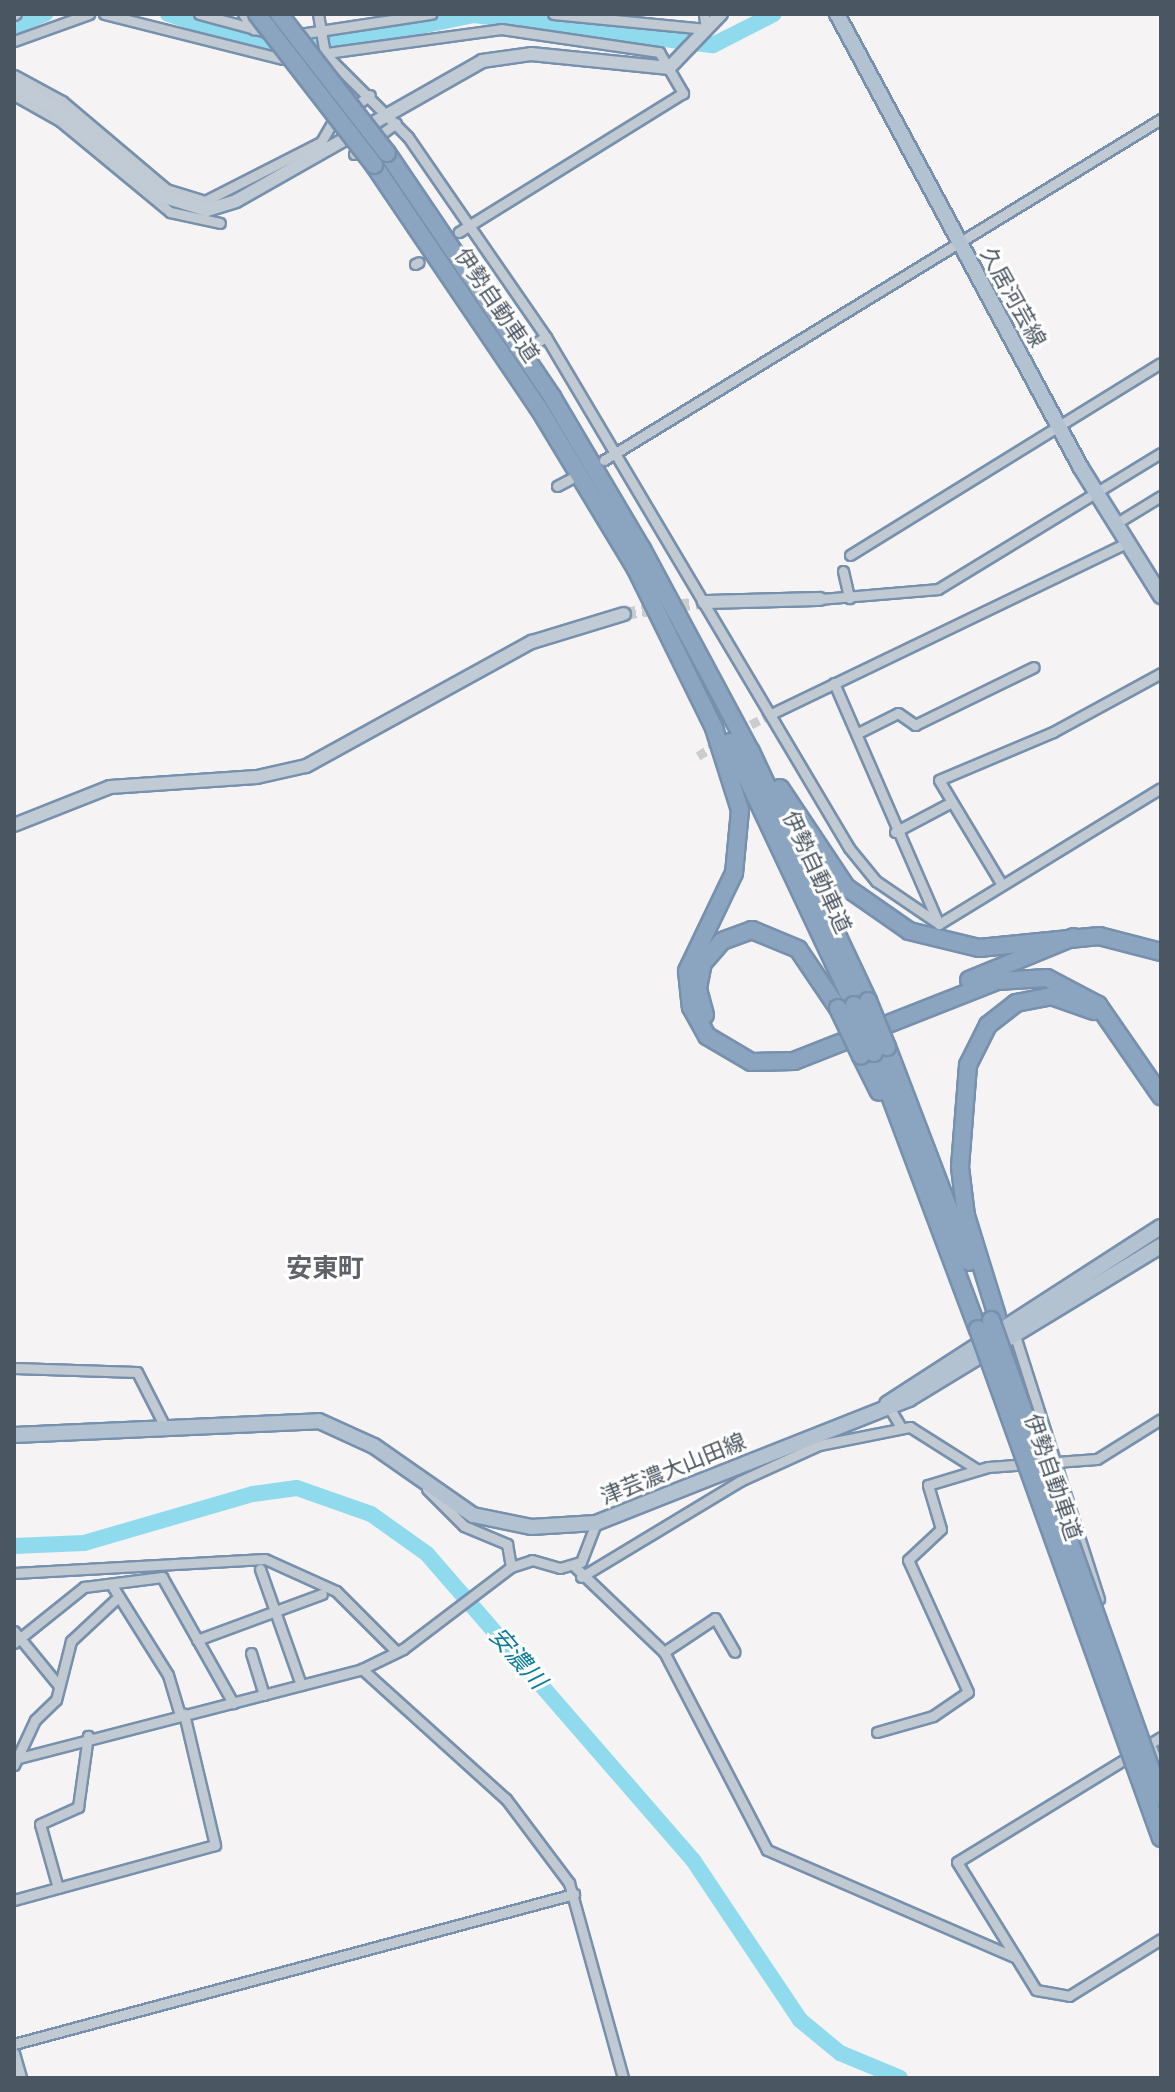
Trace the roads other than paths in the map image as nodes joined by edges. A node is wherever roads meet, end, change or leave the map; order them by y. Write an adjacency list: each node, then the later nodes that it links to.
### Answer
1 (89, 14): 17 (street)
2 (104, 14): 18 (street)
3 (199, 14): 13 (street)
4 (279, 14): 52 (highway, 伊勢自動車道, bridge)
5 (318, 14): 16 (street)
6 (431, 14): 12 (street)
7 (553, 14): 14 (street)
8 (631, 14): 14 (street)
9 (704, 14): 15 (street)
10 (721, 14): 15 (street)
11 (837, 14): 30 (main road, 久居河芸線)
12 (412, 16): 16 (street)
13 (252, 18): 16 (street); 45 (highway, 伊勢自動車道, bridge)
14 (639, 26): 15 (street)
15 (704, 31): 19 (street)
16 (323, 34): 18 (street)
17 (14, 41)
18 (327, 56): 19 (street); 23 (street)
19 (669, 68): 24 (street); 28 (street)
20 (14, 75): 23 (street)
21 (14, 84): 24 (street)
22 (14, 95): 27 (street)
23 (370, 95): 24 (street)
24 (392, 118): 26 (street); 28 (street)
25 (1161, 119): 30 (street)
26 (354, 154)
27 (220, 223)
28 (471, 224): 29 (street); 31 (street)
29 (459, 232)
30 (958, 244): 34 (main road, 久居河芸線); 35 (street)
31 (546, 337): 32 (street); 35 (street)
32 (532, 345)
33 (1161, 363): 34 (street)
34 (1058, 426): 40 (main road, 久居河芸線); 44 (street)
35 (618, 453): 37 (street); 50 (street)
36 (1161, 453): 40 (street)
37 (604, 460)
38 (570, 479): 39 (street)
39 (557, 486)
40 (1096, 494): 42 (main road, 久居河芸線); 48 (street)
41 (1161, 496): 42 (street)
42 (1115, 524): 43 (main road, 久居河芸線)
43 (1127, 543): 47 (main road, 久居河芸線); 55 (street)
44 (850, 555)
45 (630, 557): 66 (highway, 伊勢自動車道); 67 (highway)
46 (843, 571): 48 (street)
47 (1161, 596)
48 (849, 598): 49 (street)
49 (820, 599): 50 (street)
50 (704, 602): 56 (street)
51 (624, 614): 60 (street)
52 (699, 653): 64 (highway); 66 (highway, 伊勢自動車道)
53 (1034, 667): 57 (street)
54 (1161, 673): 59 (street)
55 (834, 683): 56 (street); 57 (street)
56 (771, 714): 63 (street)
57 (860, 732): 61 (street)
58 (1161, 788): 62 (street)
59 (950, 803): 61 (street); 62 (street)
60 (14, 825)
61 (895, 832): 63 (street)
62 (1002, 885): 63 (street)
63 (939, 924)
64 (1074, 937): 65 (highway); 66 (highway)
65 (1161, 952)
66 (853, 1005): 68 (highway, bridge); 68 (highway, 伊勢自動車道, bridge)
67 (1113, 1022): 69 (highway); 72 (highway)
68 (874, 1052): 72 (highway, 伊勢自動車道); 72 (highway, 伊勢自動車道)
69 (1161, 1096)
70 (1161, 1227): 75 (main road, 津芸濃大山田線)
71 (1161, 1246): 73 (main road, 津芸濃大山田線)
72 (989, 1322): 112 (highway, 伊勢自動車道, bridge); 113 (highway, 伊勢自動車道, bridge)
73 (1015, 1336): 75 (main road, 津芸濃大山田線); 80 (street)
74 (14, 1368): 77 (street)
75 (887, 1404): 78 (street); 82 (main road, 津芸濃大山田線)
76 (1161, 1419): 80 (street)
77 (164, 1425): 79 (main road, 津芸濃大山田線); 83 (main road, 津芸濃大山田線)
78 (901, 1427): 81 (street); 82 (street)
79 (14, 1435)
80 (1056, 1460): 81 (street); 109 (street)
81 (978, 1470): 106 (street)
82 (738, 1474): 84 (main road, 津芸濃大山田線); 89 (street)
83 (427, 1489): 84 (main road, 津芸濃大山田線); 85 (street)
84 (596, 1523): 86 (street)
85 (511, 1567): 86 (street); 96 (street)
86 (571, 1567): 89 (street)
87 (260, 1569): 93 (street)
88 (14, 1573): 96 (street)
89 (581, 1577): 97 (street)
90 (111, 1584): 92 (street); 94 (street); 95 (street)
91 (322, 1594): 93 (street)
92 (115, 1600): 102 (street); 105 (street)
93 (275, 1612): 95 (street); 101 (street)
94 (16, 1637): 102 (street)
95 (197, 1640): 104 (street)
96 (400, 1651): 100 (street)
97 (664, 1652): 98 (street); 118 (street)
98 (735, 1652)
99 (251, 1653): 103 (street)
100 (362, 1669): 101 (street); 115 (street)
101 (301, 1685): 103 (street)
102 (59, 1686): 110 (street)
103 (264, 1695): 104 (street)
104 (233, 1703): 105 (street)
105 (182, 1714): 107 (street); 114 (street)
106 (877, 1732)
107 (88, 1736): 110 (street); 114 (street)
108 (1161, 1737): 109 (street)
109 (1150, 1744): 111 (street); 118 (street)
110 (16, 1762)
111 (1161, 1773)
112 (1161, 1798)
113 (1161, 1838)
114 (58, 1888): 116 (street)
115 (574, 1894): 119 (street); 122 (street)
116 (14, 1900)
117 (1161, 1939): 118 (street)
118 (1016, 1958)
119 (14, 2044)
120 (14, 2053): 121 (street)
121 (21, 2078)
122 (623, 2078)

